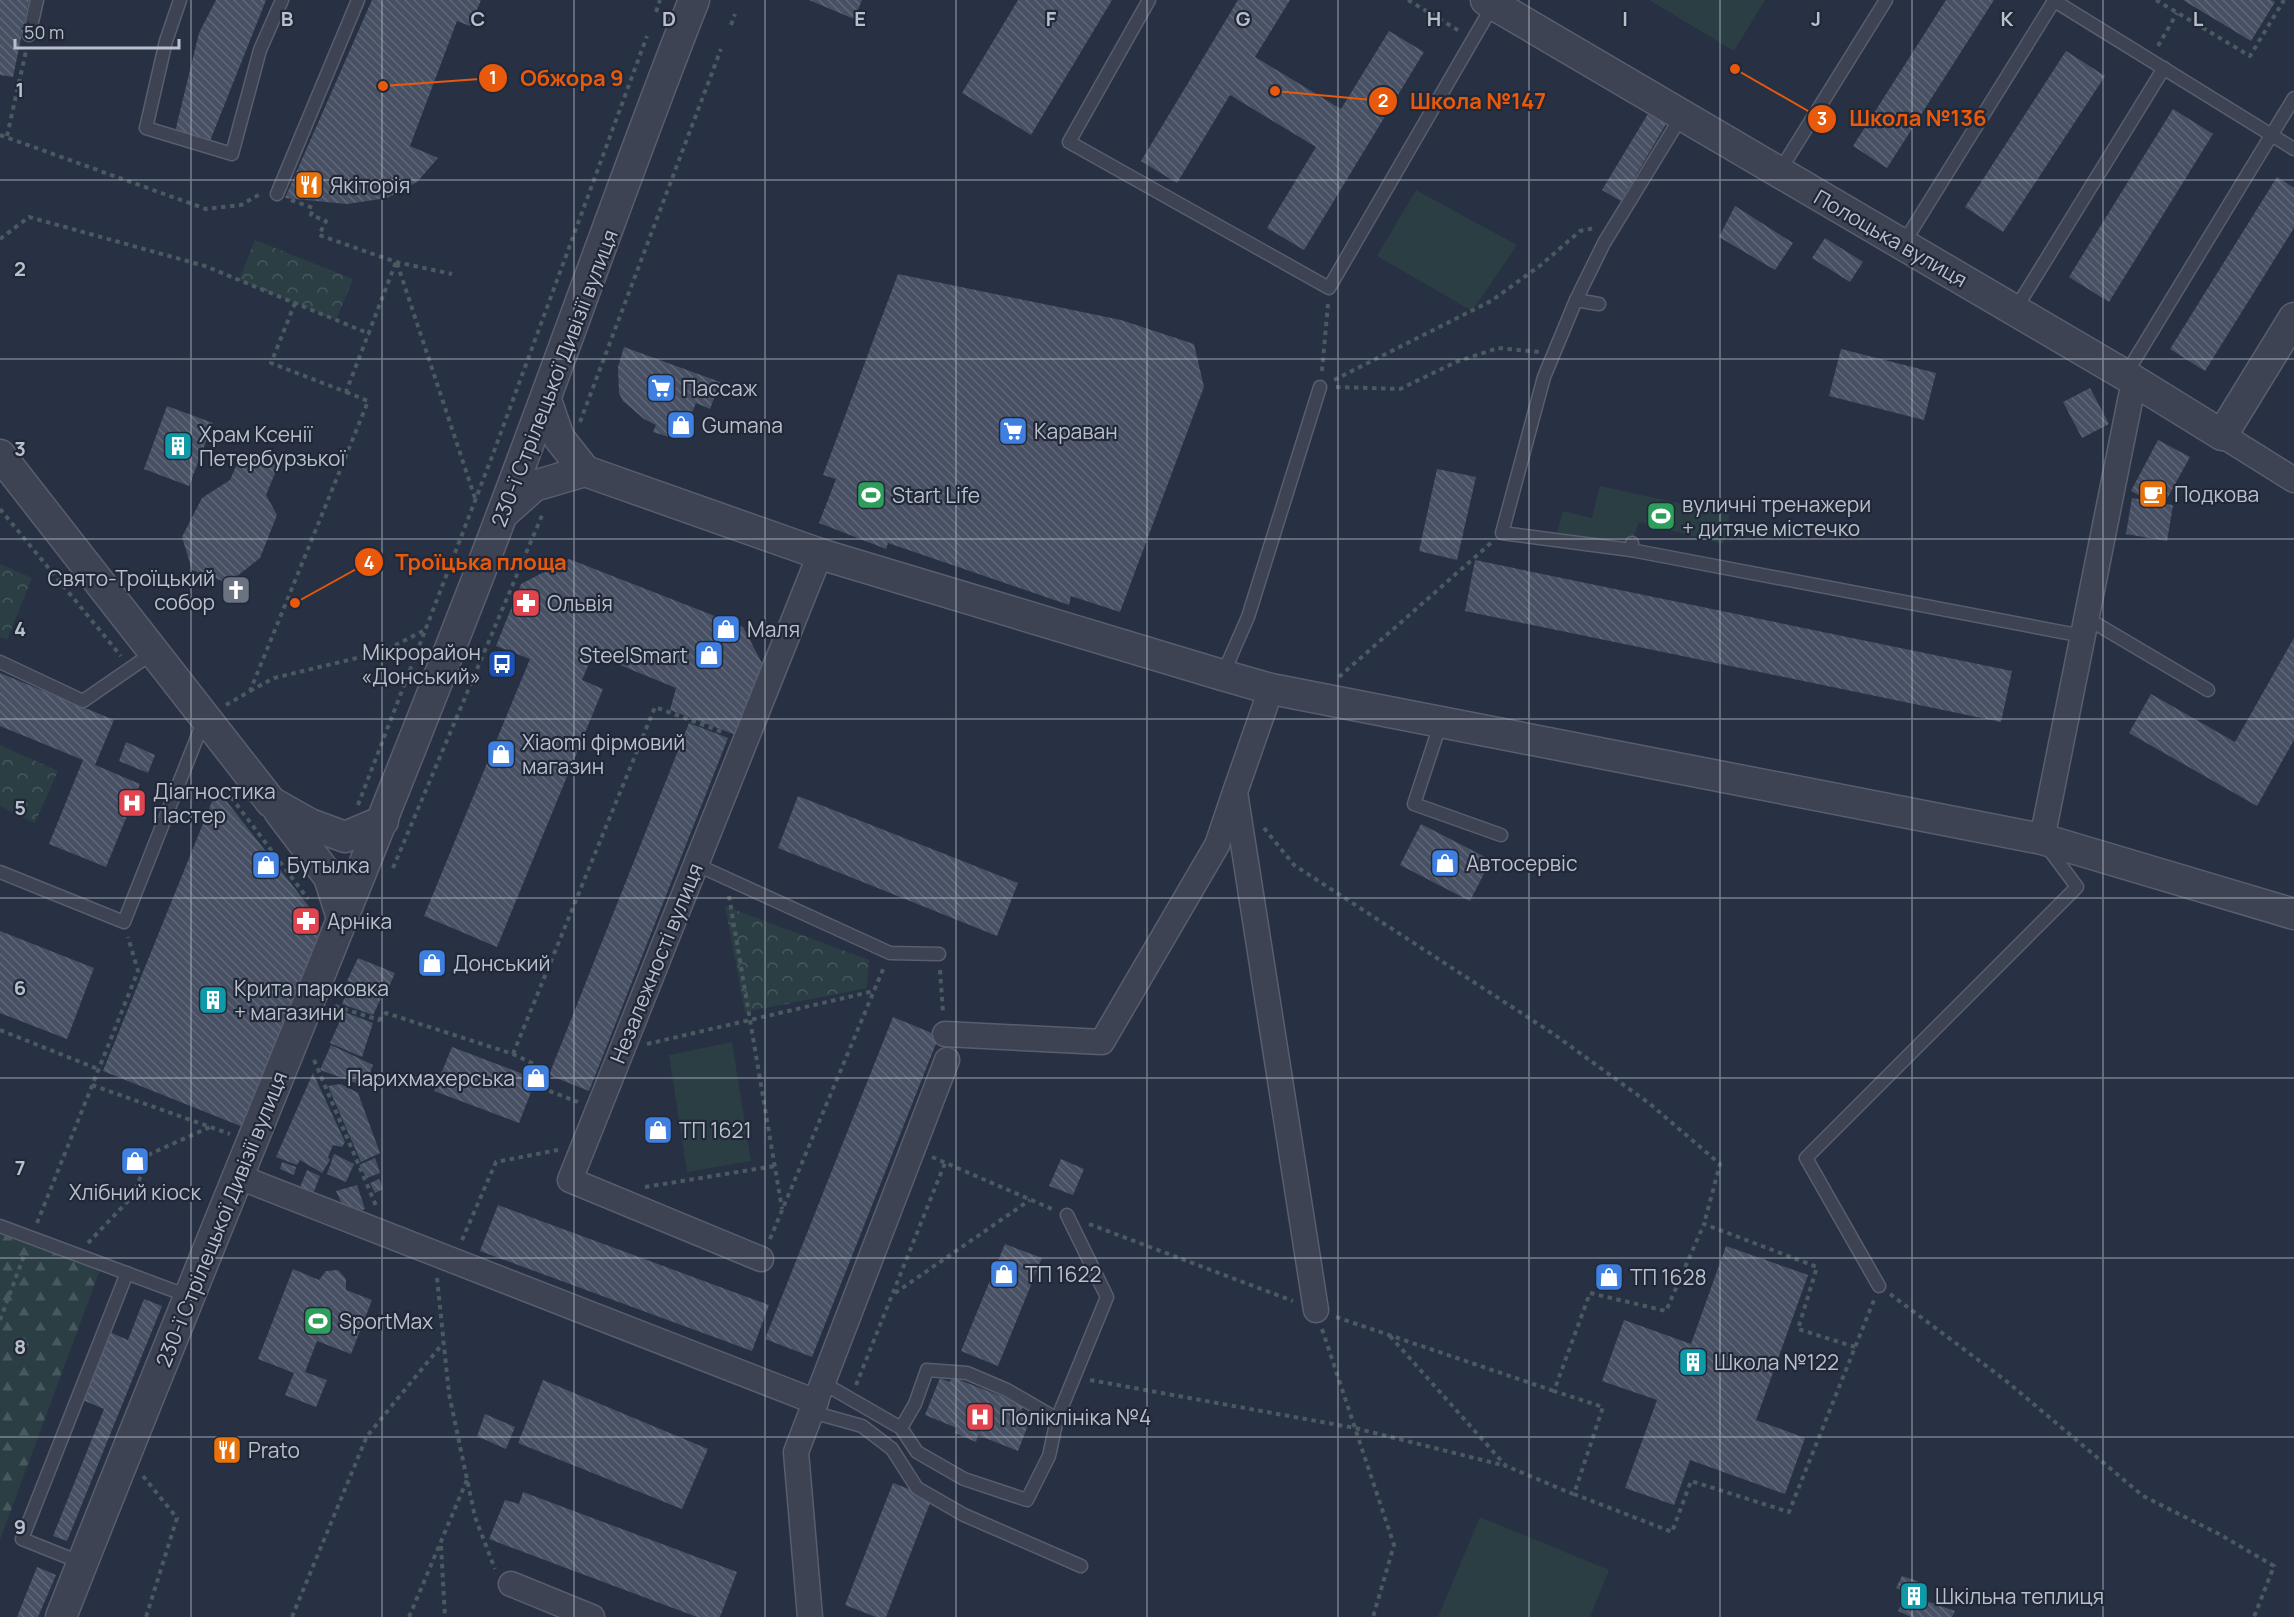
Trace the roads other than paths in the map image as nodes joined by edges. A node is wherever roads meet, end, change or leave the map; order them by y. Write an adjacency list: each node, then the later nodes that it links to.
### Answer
1 (37, 0): 10 (lane)
2 (180, 0): 3 (lane)
3 (282, 0)
4 (358, 0): 17 (lane)
5 (694, 0): 25 (street, 230-ї Стрілецької Дивізії вулиця)
6 (1149, 0): 9 (lane)
7 (1886, 0): 16 (lane)
8 (2054, 0): 11 (lane); 18 (lane)
9 (1490, 2): 13 (street, Полоцька вулиця)
10 (29, 35)
11 (2164, 68): 14 (lane); 21 (lane)
12 (2294, 98): 14 (lane)
13 (1681, 117): 16 (street, Полоцька вулиця); 19 (lane)
14 (2271, 135): 15 (lane); 23 (lane)
15 (2294, 149)
16 (1778, 172): 18 (street, Полоцька вулиця)
17 (277, 194)
18 (1903, 245): 21 (street, Полоцька вулиця)
19 (1576, 300): 20 (lane); 32 (lane)
20 (1599, 304)
21 (2015, 311): 23 (street, Полоцька вулиця)
22 (2294, 318): 26 (street)
23 (2130, 378): 26 (street, Полоцька вулиця); 32 (street)
24 (1320, 387): 35 (lane)
25 (546, 400): 28 (street); 30 (street, 230-ї Стрілецької Дивізії вулиця)
26 (2222, 435): 29 (street, Полоцька вулиця)
27 (0, 455): 33 (street)
28 (585, 471): 30 (street); 31 (street)
29 (2294, 480)
30 (503, 513): 42 (street, 230-ї Стрілецької Дивізії вулиця)
31 (820, 554): 35 (street); 45 (street, Незалежності вулиця)
32 (2086, 627): 37 (lane); 44 (street)
33 (142, 660): 34 (lane); 38 (street)
34 (0, 662)
35 (1222, 675): 36 (street)
36 (1271, 689): 39 (street); 40 (street)
37 (2208, 690)
38 (205, 717): 41 (street); 46 (lane)
39 (1441, 722): 43 (lane); 44 (street)
40 (1235, 792): 50 (street); 59 (street)
41 (271, 802): 42 (street); 48 (street)
42 (383, 821): 48 (street, 230-ї Стрілецької Дивізії вулиця)
43 (1501, 834)
44 (2042, 839): 47 (street); 57 (lane)
45 (695, 864): 49 (lane); 55 (street, Незалежності вулиця)
46 (0, 872)
47 (2294, 914)
48 (342, 918): 52 (street, 230-ї Стрілецької Дивізії вулиця)
49 (939, 954)
50 (945, 1034)
51 (947, 1060): 60 (street)
52 (238, 1177): 58 (street, 230-ї Стрілецької Дивізії вулиця); 60 (street)
53 (1067, 1215): 61 (lane)
54 (0, 1226): 56 (lane)
55 (761, 1259)
56 (127, 1273): 58 (lane); 63 (lane)
57 (1879, 1286)
58 (188, 1296): 63 (street, 230-ї Стрілецької Дивізії вулиця)
59 (1316, 1310)
60 (817, 1399): 62 (lane); 64 (lane); 68 (street)
61 (1057, 1419): 62 (lane); 62 (lane)
62 (901, 1428)
63 (82, 1563): 66 (street, 230-ї Стрілецької Дивізії вулиця)
64 (1081, 1566)
65 (503, 1577): 67 (street)
66 (61, 1617)
67 (592, 1617)
68 (810, 1617)

